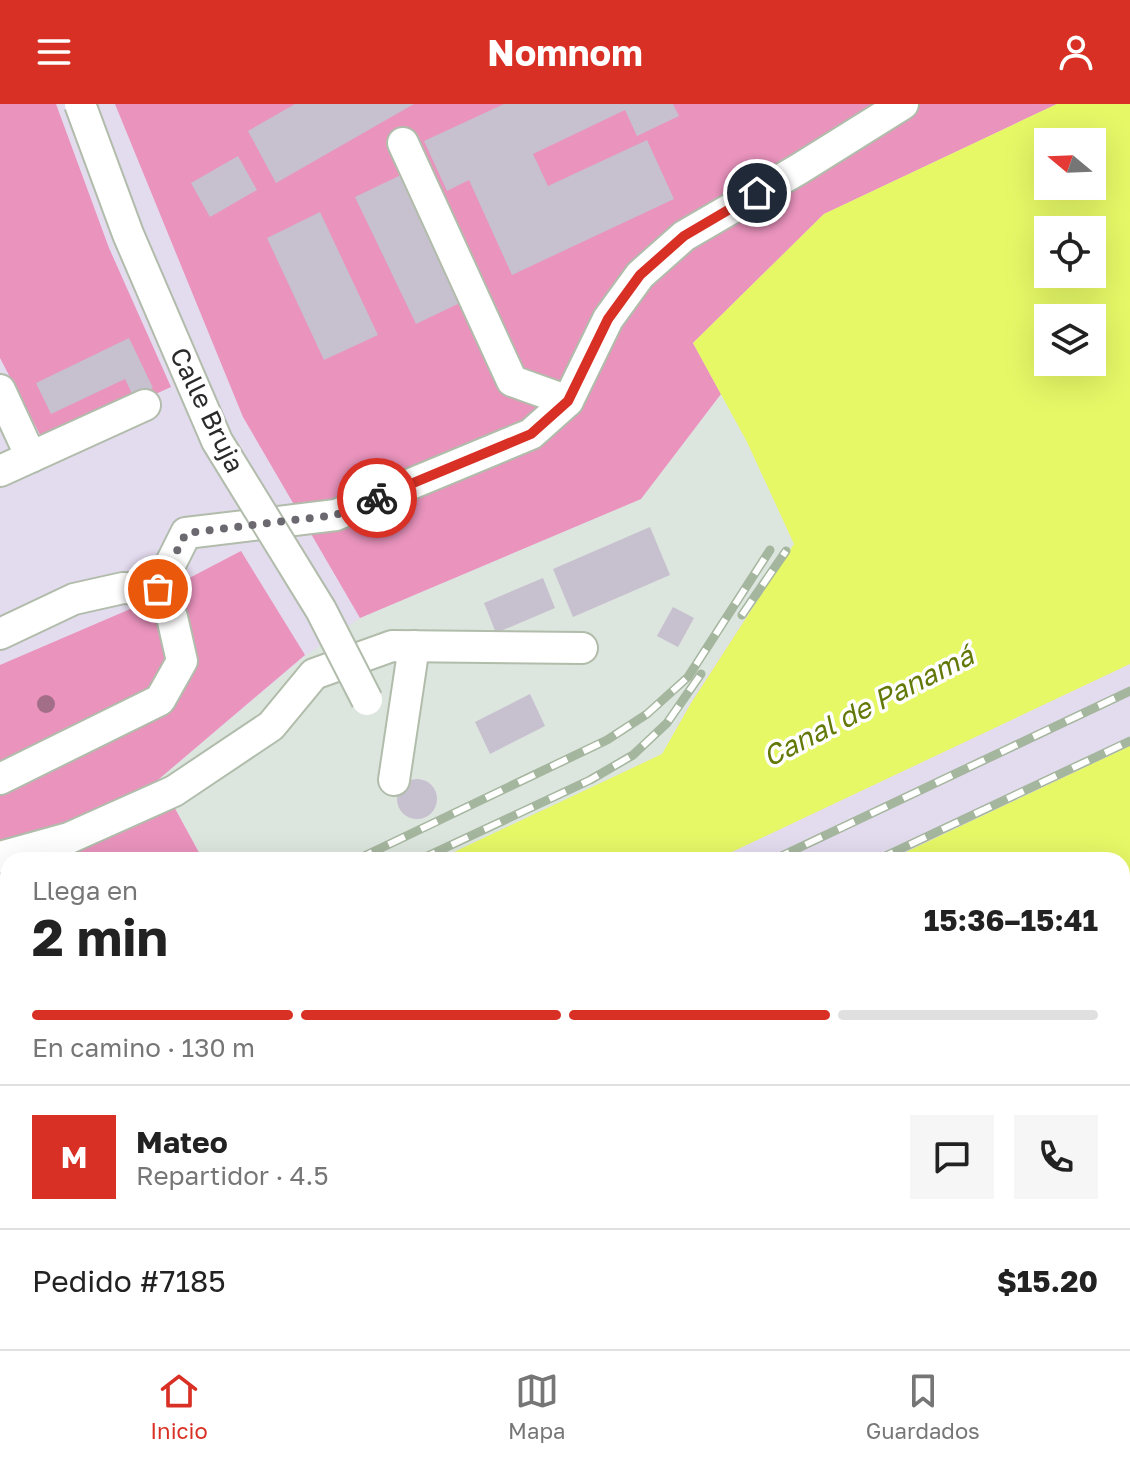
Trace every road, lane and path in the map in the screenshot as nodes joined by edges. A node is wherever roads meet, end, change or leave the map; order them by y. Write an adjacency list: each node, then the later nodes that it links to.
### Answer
1 (80, 104): 13 (lane, Calle Bruja, bridge)
2 (903, 104): 5 (lane)
3 (403, 143): 5 (lane)
4 (0, 390): 7 (lane)
5 (568, 401): 9 (lane)
6 (145, 405): 7 (lane)
7 (31, 457): 8 (lane)
8 (0, 471)
9 (158, 589): 10 (lane); 14 (lane)
10 (0, 634)
11 (414, 646): 12 (lane); 15 (lane); 16 (lane)
12 (582, 648)
13 (367, 700)
14 (0, 779)
15 (394, 780)
16 (69, 838): 17 (lane); 18 (lane)
17 (18, 852)
18 (55, 852)

